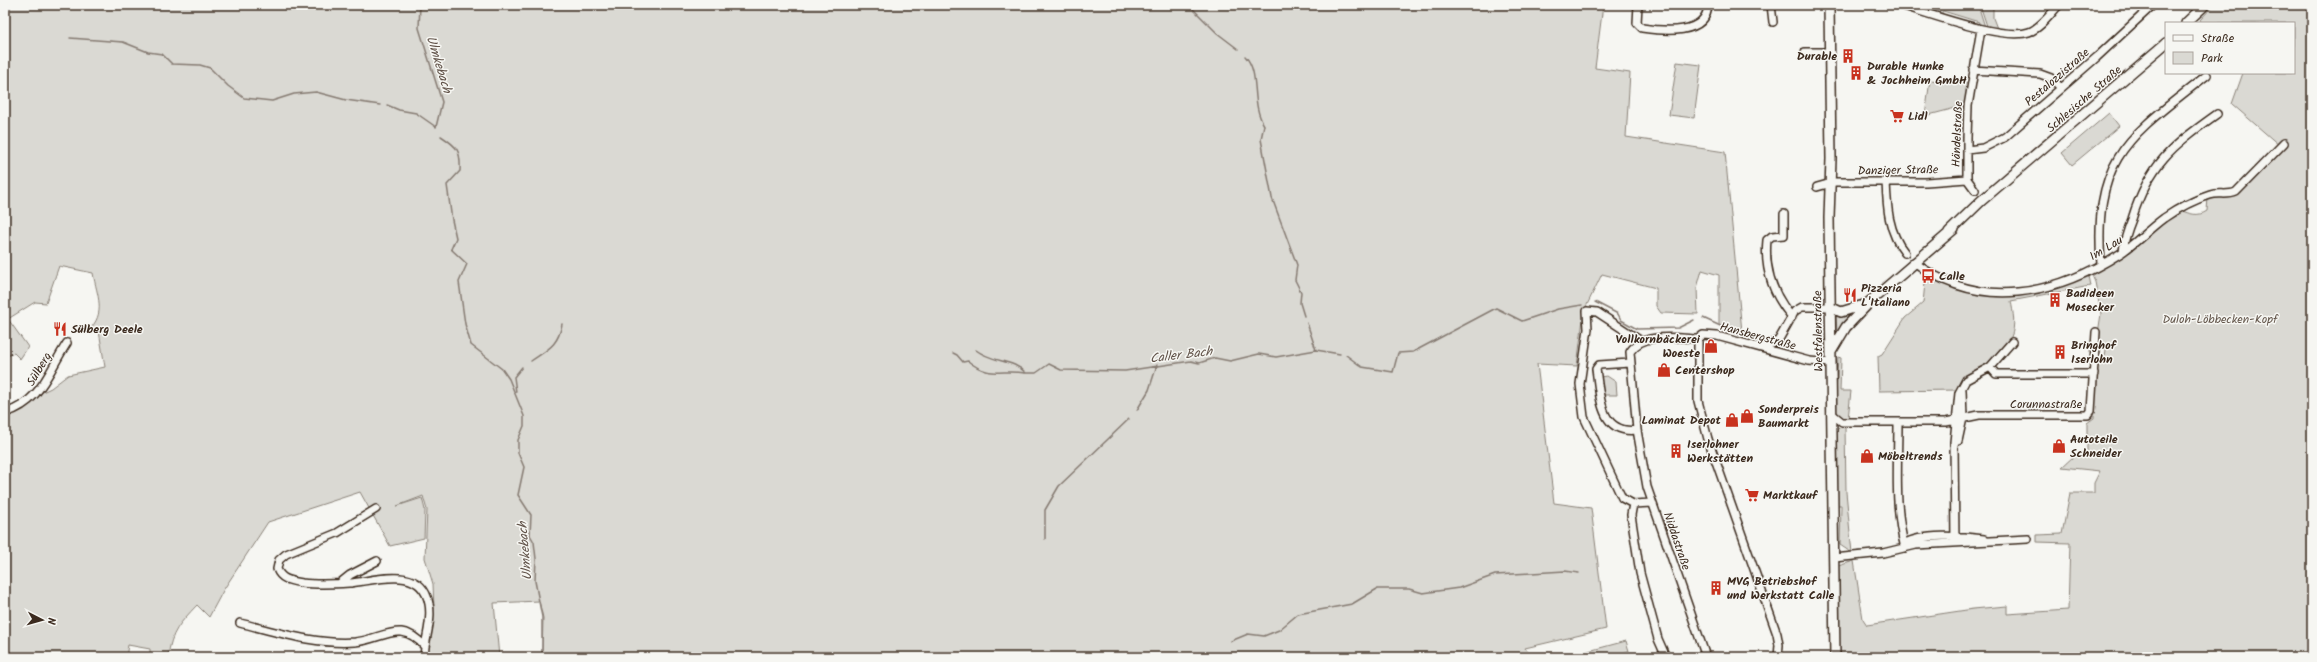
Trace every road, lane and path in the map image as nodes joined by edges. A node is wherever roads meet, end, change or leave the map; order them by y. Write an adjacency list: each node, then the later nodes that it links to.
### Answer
1 (1638, 5): 2 (street)
2 (1708, 5)
3 (1771, 5): 10 (street)
4 (1829, 5): 15 (main road, Westfalenstraße)
5 (1900, 5): 12 (street)
6 (2059, 5): 12 (street)
7 (2152, 5): 18 (street, Pestalozzistraße)
8 (2205, 5): 9 (main road)
9 (2198, 9): 11 (main road)
10 (1773, 22)
11 (2187, 22)
12 (1981, 29): 16 (street, Händelstraße)
13 (2165, 44): 30 (main road, Schlesische Straße)
14 (1805, 52): 15 (street)
15 (1829, 52): 24 (main road, Westfalenstraße)
16 (1973, 70): 18 (street); 21 (street, Händelstraße)
17 (2207, 76): 31 (street)
18 (2060, 87): 21 (street, Pestalozzistraße)
19 (2217, 114): 28 (street)
20 (2284, 143): 28 (street, Im Lau)
21 (1967, 150): 22 (street, Händelstraße)
22 (1967, 179): 23 (street, Danziger Straße); 26 (street, Händelstraße)
23 (1886, 181): 24 (street, Danziger Straße); 29 (street)
24 (1830, 182): 25 (street, Danziger Straße); 34 (main road, Westfalenstraße)
25 (1816, 187)
26 (1975, 190)
27 (1784, 214): 35 (street)
28 (2123, 251): 31 (street, Im Lau)
29 (1905, 253)
30 (1914, 262): 31 (street, Im Lau); 32 (main road, Schlesische Straße)
31 (2101, 264)
32 (1878, 295): 33 (main road, Schlesische Straße); 34 (main road, Schlesische Straße)
33 (1867, 304): 34 (main road, Schlesische Straße); 44 (main road)
34 (1830, 307): 35 (street); 44 (main road, Westfalenstraße)
35 (1792, 317): 39 (street)
36 (2096, 332): 48 (street, Corunnastraße)
37 (1698, 339): 38 (street, Hansbergstraße); 42 (street, Hansbergstraße); 70 (street)
38 (1641, 341): 45 (street, Niddastraße); 57 (street)
39 (1778, 341): 42 (street); 43 (street)
40 (2012, 342): 47 (street)
41 (67, 343): 49 (street, Sülberg)
42 (1759, 346): 43 (street, Hansbergstraße)
43 (1783, 353): 46 (street, Hansbergstraße)
44 (1830, 353): 46 (main road, Westfalenstraße)
45 (1630, 363): 54 (street, Niddastraße); 54 (street)
46 (1831, 363): 50 (main road, Westfalenstraße)
47 (1990, 367): 48 (street); 51 (street)
48 (2094, 374): 51 (street, Corunnastraße)
49 (5, 413)
50 (1831, 413): 52 (street); 55 (main road, Westfalenstraße)
51 (1959, 420): 53 (street, Corunnastraße); 59 (street)
52 (1842, 422): 53 (street, Corunnastraße); 55 (street)
53 (1898, 422): 61 (street)
54 (1636, 430): 56 (street, Niddastraße)
55 (1832, 431): 62 (main road, Westfalenstraße)
56 (1652, 503): 57 (street); 69 (street, Niddastraße)
57 (1633, 504): 68 (street)
58 (376, 509): 64 (street)
59 (1955, 539): 60 (street); 61 (street)
60 (2028, 539)
61 (1904, 546): 62 (street)
62 (1834, 558): 71 (main road, Westfalenstraße)
63 (377, 561): 64 (street)
64 (340, 584): 66 (street)
65 (240, 623): 66 (street)
66 (425, 646): 67 (street)
67 (424, 657)
68 (1666, 657)
69 (1706, 657)
70 (1778, 657)
71 (1834, 657)

